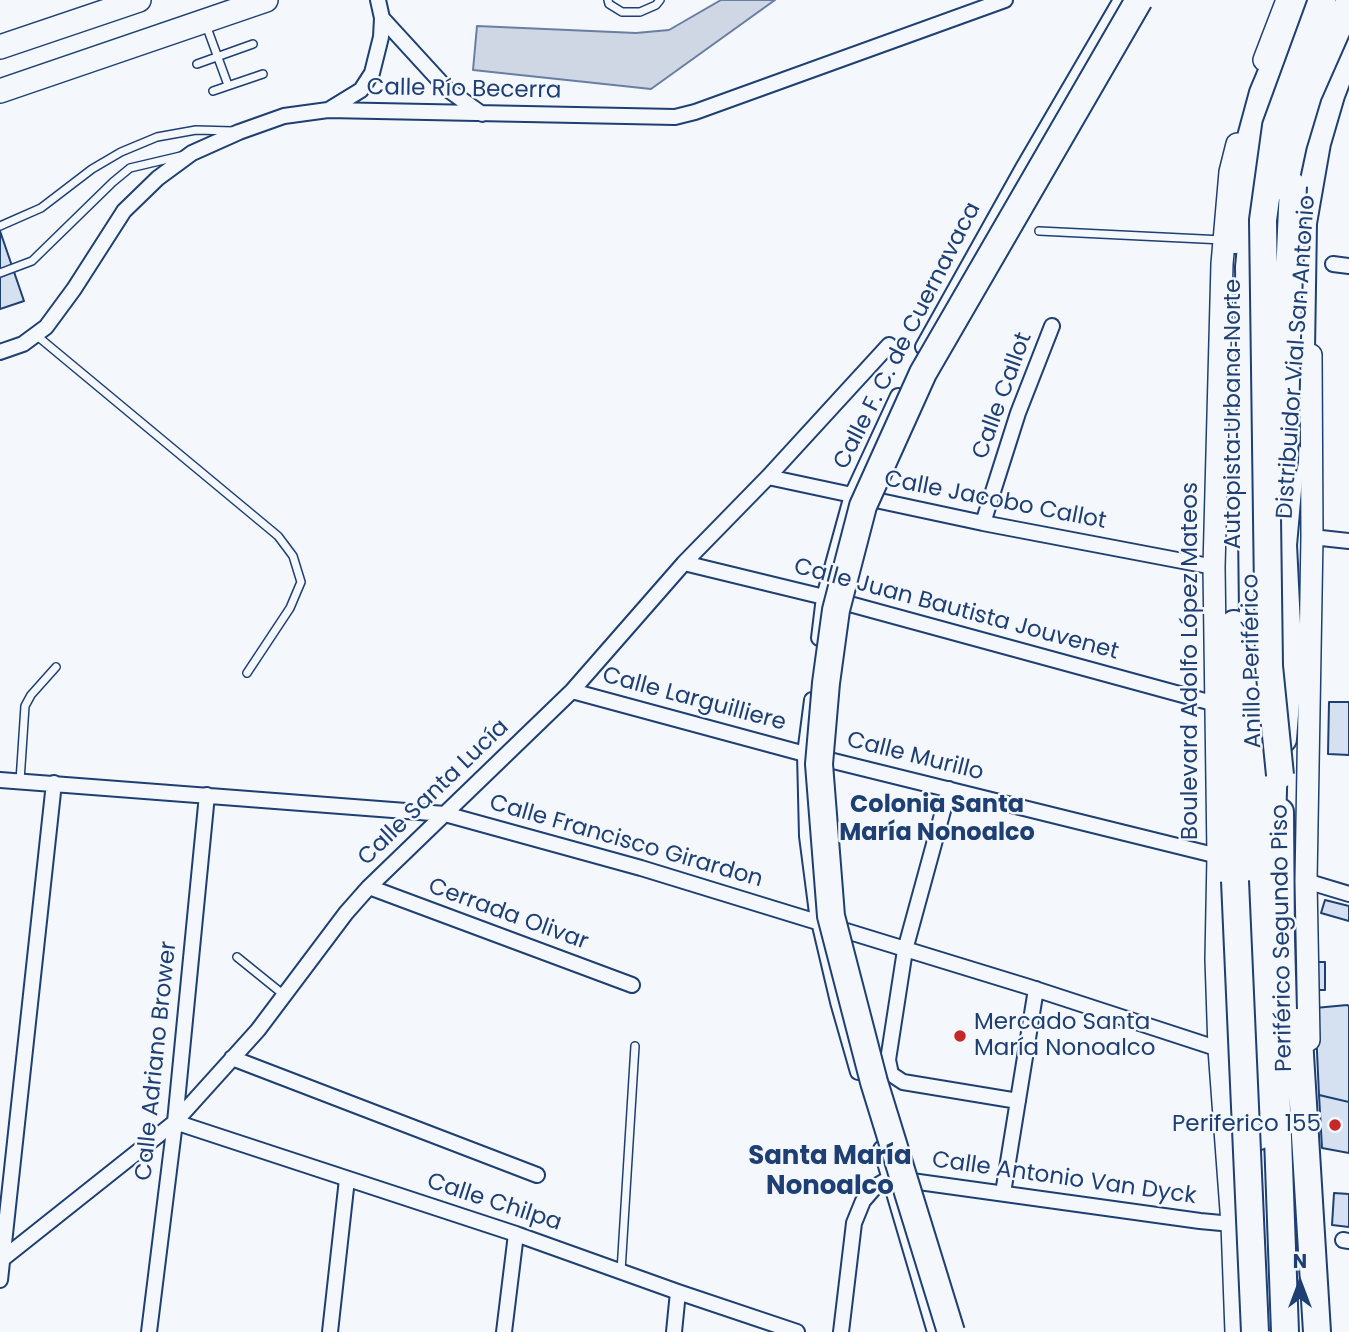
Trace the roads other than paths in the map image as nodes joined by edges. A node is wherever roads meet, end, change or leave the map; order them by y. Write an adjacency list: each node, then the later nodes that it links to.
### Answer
1 (139, 0): 20 (main road)
2 (266, 0): 17 (main road)
3 (378, 0): 16 (street)
4 (608, 0): 5 (lane)
5 (660, 0)
6 (1005, 0): 31 (street, Calle Río Becerra)
7 (1121, 0): 46 (street, Calle F. C. de Cuernavaca)
8 (1139, 0): 101 (highway, bridge)
9 (1313, 0): 80 (highway, Anillo Periférico)
10 (1322, 0): 34 (highway, bridge)
11 (1332, 0): 34 (highway)
12 (1341, 0): 106 (highway, Anillo Periférico)
13 (1289, 2): 37 (main road, Boulevard Adolfo López Mateos); 67 (highway, Autopista Urbana Norte)
14 (1349, 2): 34 (highway, bridge)
15 (1349, 13): 29 (highway, bridge)
16 (382, 18): 30 (street); 31 (street)
17 (205, 21): 22 (lane); 27 (main road)
18 (1349, 34): 29 (highway)
19 (253, 44): 22 (lane)
20 (0, 47)
21 (1349, 48): 50 (highway, Distribuidor Vial San Antonio)
22 (218, 57): 23 (lane); 26 (lane)
23 (198, 64)
24 (263, 74): 26 (lane)
25 (1349, 83): 48 (main road)
26 (228, 85): 28 (lane)
27 (0, 91)
28 (213, 91)
29 (1323, 97): 34 (highway)
30 (328, 110): 31 (street, Calle Río Becerra); 32 (street, Calle Río Becerra)
31 (482, 114)
32 (239, 131): 33 (street, Calle Río Becerra); 35 (lane)
33 (192, 153): 40 (lane); 42 (street, Calle Río Becerra)
34 (1282, 180): 50 (highway, Autopista Urbana Norte, bridge); 59 (highway, bridge)
35 (0, 226)
36 (1039, 231): 37 (lane)
37 (1224, 240): 52 (main road, Boulevard Adolfo López Mateos)
38 (1333, 264): 39 (street)
39 (1349, 266)
40 (0, 273)
41 (1052, 326): 47 (street, Calle Callot)
42 (36, 335): 44 (street, Calle Río Becerra); 55 (lane)
43 (889, 345): 45 (street, Calle Santa Lucía)
44 (0, 352)
45 (768, 477): 46 (street, Calle Jacobo Callot); 51 (street, Calle Santa Lucía)
46 (852, 495): 47 (street, Calle Jacobo Callot); 53 (street, Calle F. C. de Cuernavaca)
47 (983, 523): 52 (street, Calle Jacobo Callot)
48 (1312, 537): 49 (street); 68 (main road)
49 (1349, 541)
50 (1283, 545): 59 (highway, Periférico Segundo Piso, bridge)
51 (684, 563): 53 (street, Calle Juan Bautista Jouvenet); 56 (street, Calle Santa Lucía)
52 (1214, 567): 57 (main road, Boulevard Adolfo López Mateos)
53 (824, 597): 57 (street, Calle Juan Bautista Jouvenet); 58 (street, Calle F. C. de Cuernavaca)
54 (56, 667): 61 (lane)
55 (247, 673)
56 (572, 691): 58 (street, Calle Larguilliere); 65 (street, Calle Santa Lucía)
57 (1216, 704): 66 (main road, Boulevard Adolfo López Mateos)
58 (806, 754): 63 (street, Calle Murillo); 71 (street, Calle F. C. de Cuernavaca)
59 (1280, 775): 72 (highway, Periférico Segundo Piso)
60 (0, 780): 61 (street, Calle Francisco Girardon)
61 (20, 781): 62 (street, Calle Francisco Girardon)
62 (54, 783): 64 (street, Calle Francisco Girardon); 90 (street)
63 (949, 789): 66 (street, Calle Murillo); 73 (street)
64 (206, 795): 65 (street, Calle Francisco Girardon); 83 (street, Calle Adriano Brower)
65 (445, 814): 69 (street, Calle Santa Lucía); 71 (street, Calle Francisco Girardon)
66 (1218, 856): 79 (main road, Boulevard Adolfo López Mateos)
67 (1235, 881): 104 (highway, Periférico Segundo Piso, bridge)
68 (1307, 881): 70 (street); 109 (main road)
69 (369, 887): 75 (street, Cerrada Olivar); 77 (street, Calle Santa Lucía)
70 (1349, 894)
71 (818, 922): 73 (street, Calle Francisco Girardon); 85 (street, Calle F. C. de Cuernavaca)
72 (1281, 938): 107 (highway, Periférico Segundo Piso); 108 (highway)
73 (905, 950): 76 (street, Calle Francisco Girardon); 82 (street)
74 (237, 957): 77 (lane)
75 (632, 985)
76 (1036, 989): 79 (street, Calle Francisco Girardon); 82 (street)
77 (284, 995): 81 (street, Calle Santa Lucía)
78 (635, 1046): 91 (lane)
79 (1219, 1049): 88 (main road, Boulevard Adolfo López Mateos)
80 (1257, 1051): 103 (highway); 105 (highway, Anillo Periférico)
81 (232, 1058): 83 (street, Calle Santa Lucía); 84 (street)
82 (1018, 1101): 87 (street)
83 (175, 1122): 86 (street, Calle Chilpa); 90 (street, Calle Santa Lucía); 94 (street, Calle Adriano Brower)
84 (537, 1175)
85 (890, 1178): 87 (street, Calle Antonio Van Dyck); 99 (street); 100 (street, Calle F. C. de Cuernavaca)
86 (347, 1179): 89 (street, Calle Chilpa); 95 (street)
87 (1003, 1193): 88 (street, Calle Antonio Van Dyck)
88 (1232, 1224): 102 (main road, Boulevard Adolfo López Mateos)
89 (516, 1234): 91 (street, Calle Chilpa); 96 (street)
90 (1, 1260): 92 (street)
91 (621, 1271): 93 (street, Calle Chilpa)
92 (0, 1280)
93 (678, 1292): 97 (street); 98 (street, Calle Chilpa)
94 (149, 1332)
95 (330, 1332)
96 (504, 1332)
97 (674, 1332)
98 (797, 1332)
99 (841, 1332)
100 (934, 1332)
101 (951, 1332)
102 (1236, 1332)
103 (1242, 1332)
104 (1255, 1332)
105 (1264, 1332)
106 (1284, 1332)
107 (1294, 1332)
108 (1317, 1332)
109 (1325, 1332)

